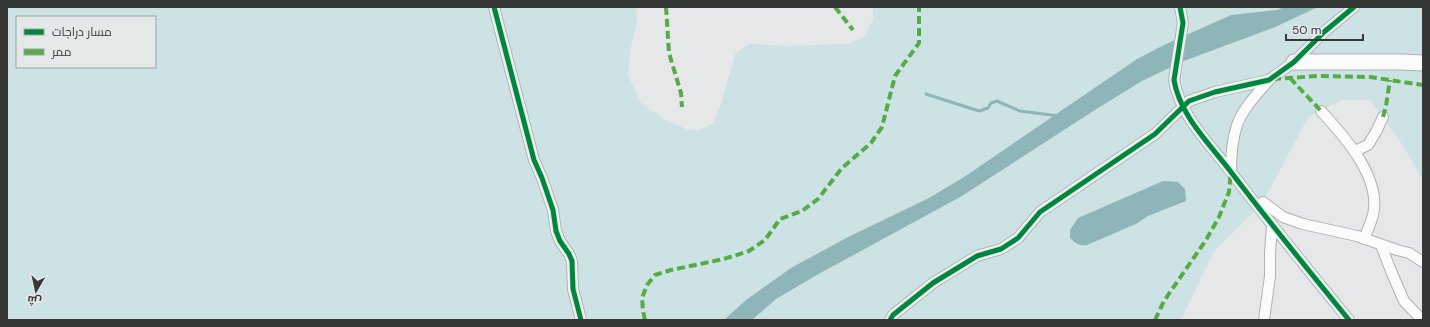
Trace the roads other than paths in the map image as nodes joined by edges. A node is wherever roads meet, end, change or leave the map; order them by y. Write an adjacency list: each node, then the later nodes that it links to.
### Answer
1 (494, 7): 17 (street)
2 (1180, 7): 7 (street)
3 (1354, 7): 4 (street)
4 (1294, 62): 5 (main road); 6 (street)
5 (1423, 63)
6 (1269, 80): 7 (street); 11 (street)
7 (1184, 107): 11 (street); 18 (street)
8 (1320, 111): 10 (street)
9 (1382, 117): 10 (street)
10 (1355, 151): 14 (street)
11 (1231, 171): 13 (street)
12 (1263, 202): 14 (street)
13 (1272, 226): 19 (street); 20 (street)
14 (1364, 239): 15 (street)
15 (1381, 245): 16 (street); 21 (street)
16 (1423, 262)
17 (582, 320)
18 (890, 320)
19 (1264, 320)
20 (1349, 320)
21 (1422, 320)

